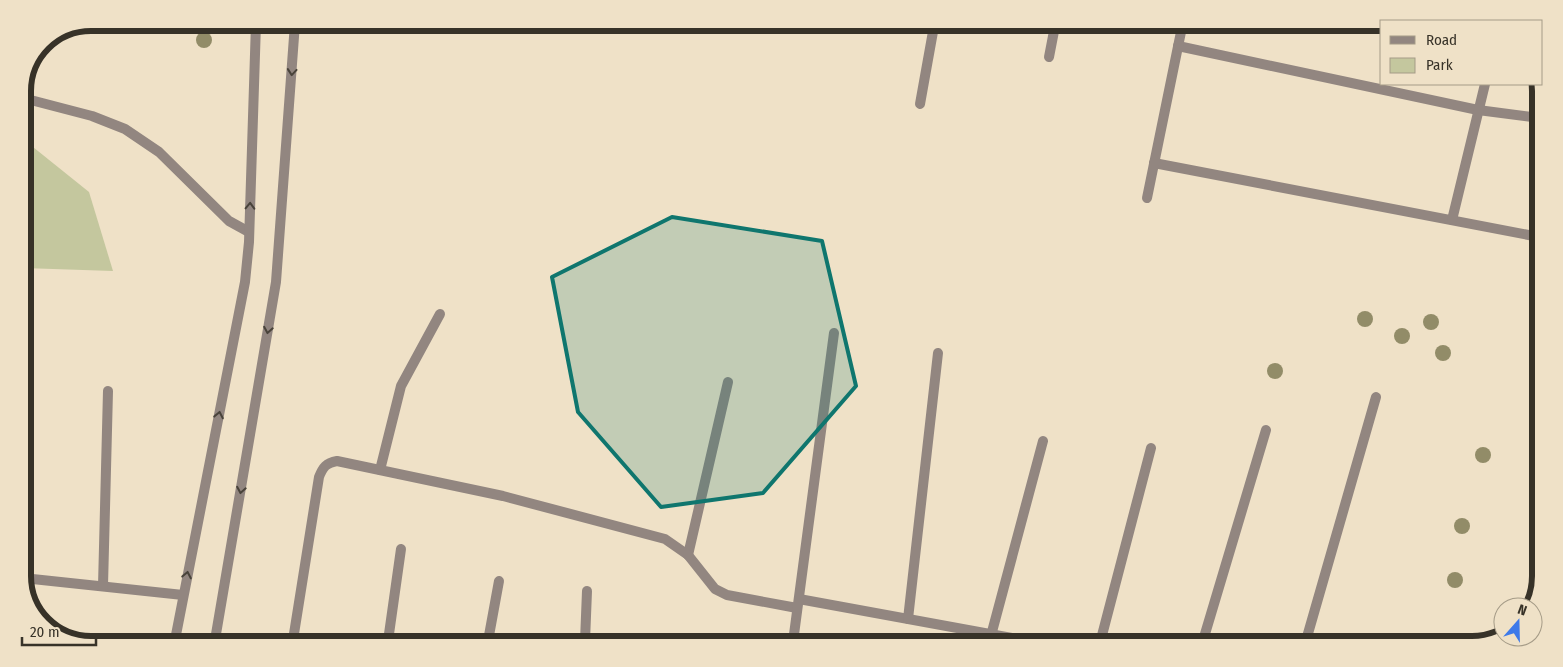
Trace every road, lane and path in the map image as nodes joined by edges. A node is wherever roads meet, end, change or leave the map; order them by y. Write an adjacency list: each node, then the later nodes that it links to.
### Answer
1 (256, 31): 16 (street, one-way to 1)
2 (294, 31): 38 (street, one-way to 38)
3 (933, 31): 10 (street)
4 (1054, 31): 7 (street)
5 (1181, 31): 6 (street)
6 (1178, 46): 11 (street); 13 (street)
7 (1049, 57)
8 (1485, 85): 11 (street)
9 (31, 100): 16 (street)
10 (920, 104)
11 (1478, 110): 12 (street); 15 (street)
12 (1532, 117)
13 (1154, 163): 14 (street); 15 (street)
14 (1148, 198)
15 (1452, 220): 17 (street)
16 (249, 232): 34 (street, one-way to 16)
17 (1532, 236)
18 (440, 314): 27 (street)
19 (834, 333): 35 (street)
20 (938, 353): 36 (street)
21 (728, 382): 29 (street)
22 (108, 391): 32 (street)
23 (1376, 397): 48 (street)
24 (1266, 430): 47 (street)
25 (1043, 441): 45 (street)
26 (1151, 448): 46 (street)
27 (380, 470): 29 (street); 39 (street)
28 (401, 549): 40 (street)
29 (688, 555): 35 (street)
30 (31, 579): 32 (street)
31 (499, 581): 41 (street)
32 (103, 586): 34 (street)
33 (587, 591): 42 (street)
34 (183, 595): 37 (street)
35 (798, 604): 36 (street); 43 (street)
36 (908, 620): 44 (street)
37 (175, 636)
38 (216, 636)
39 (295, 636)
40 (389, 636)
41 (489, 636)
42 (585, 636)
43 (794, 636)
44 (977, 636)
45 (991, 636)
46 (1102, 636)
47 (1204, 636)
48 (1307, 636)

